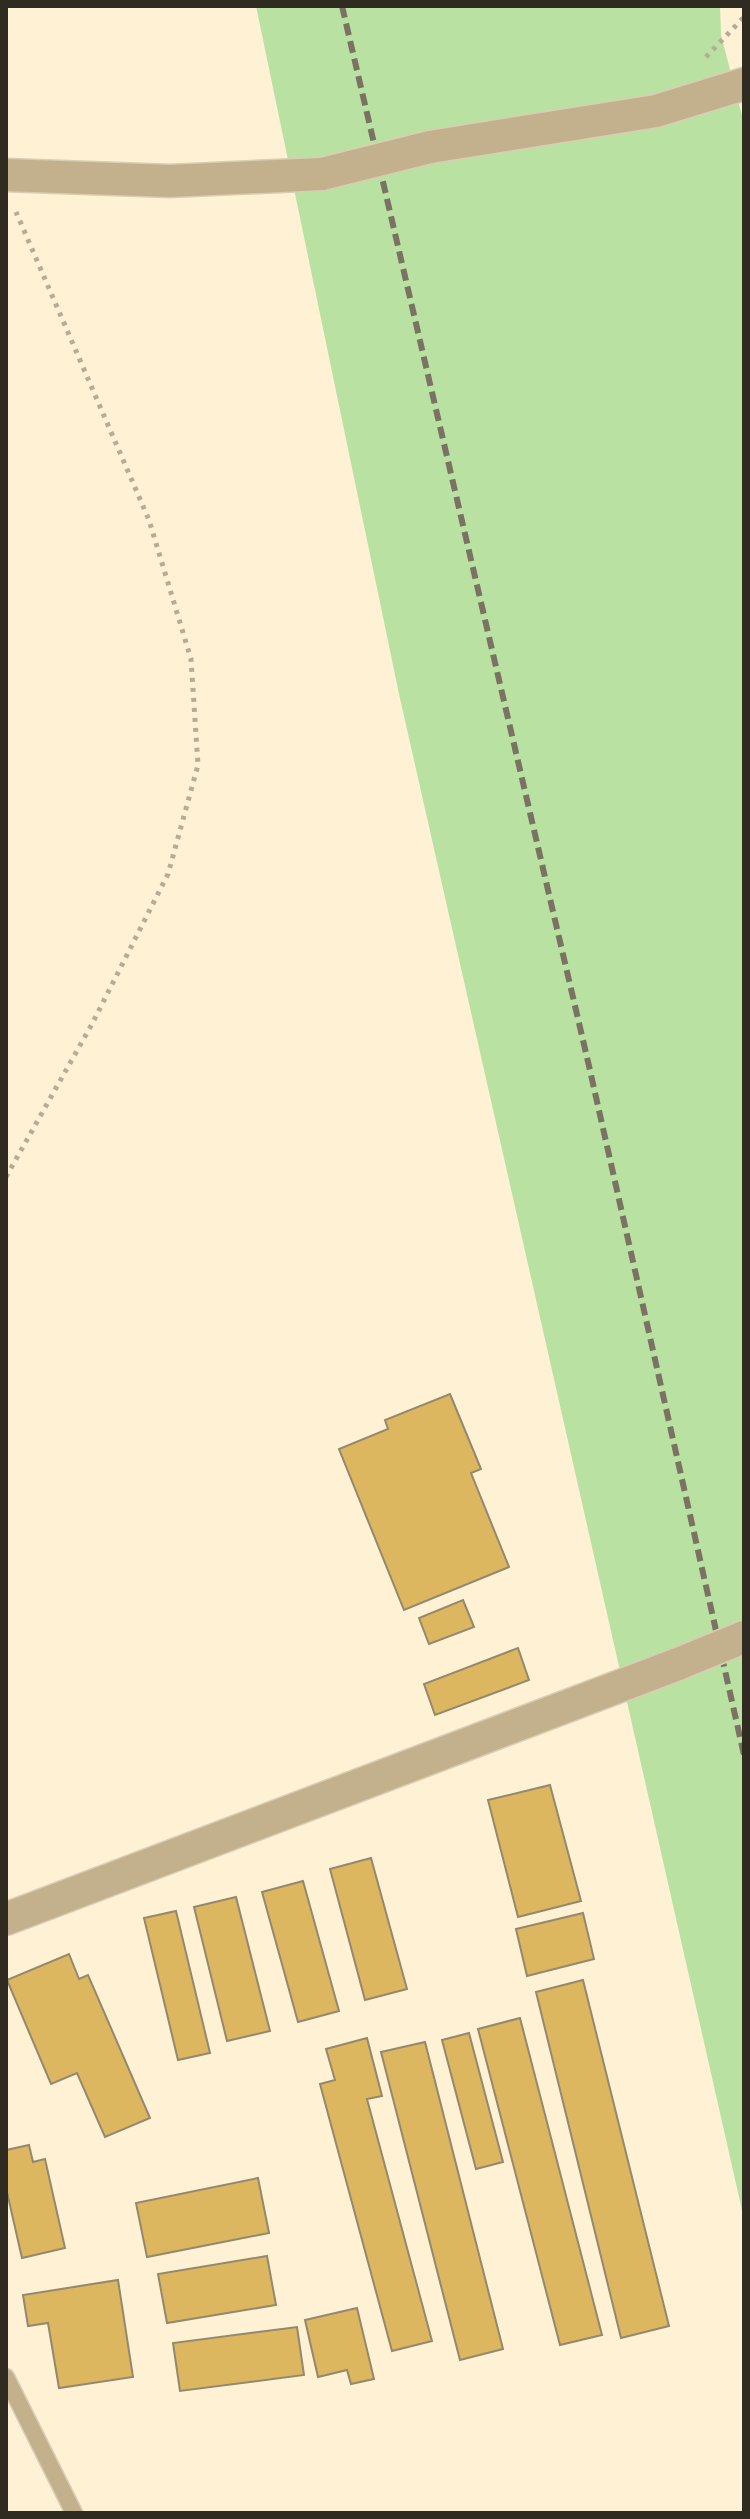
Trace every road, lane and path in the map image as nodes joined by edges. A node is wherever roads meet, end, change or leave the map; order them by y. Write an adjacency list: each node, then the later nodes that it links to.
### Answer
1 (744, 84): 2 (street, bridge)
2 (9, 189): 3 (path)
3 (6, 1177)
4 (744, 1637): 5 (street, bridge)
5 (6, 1919)
6 (6, 2377): 7 (lane)
7 (74, 2513)

